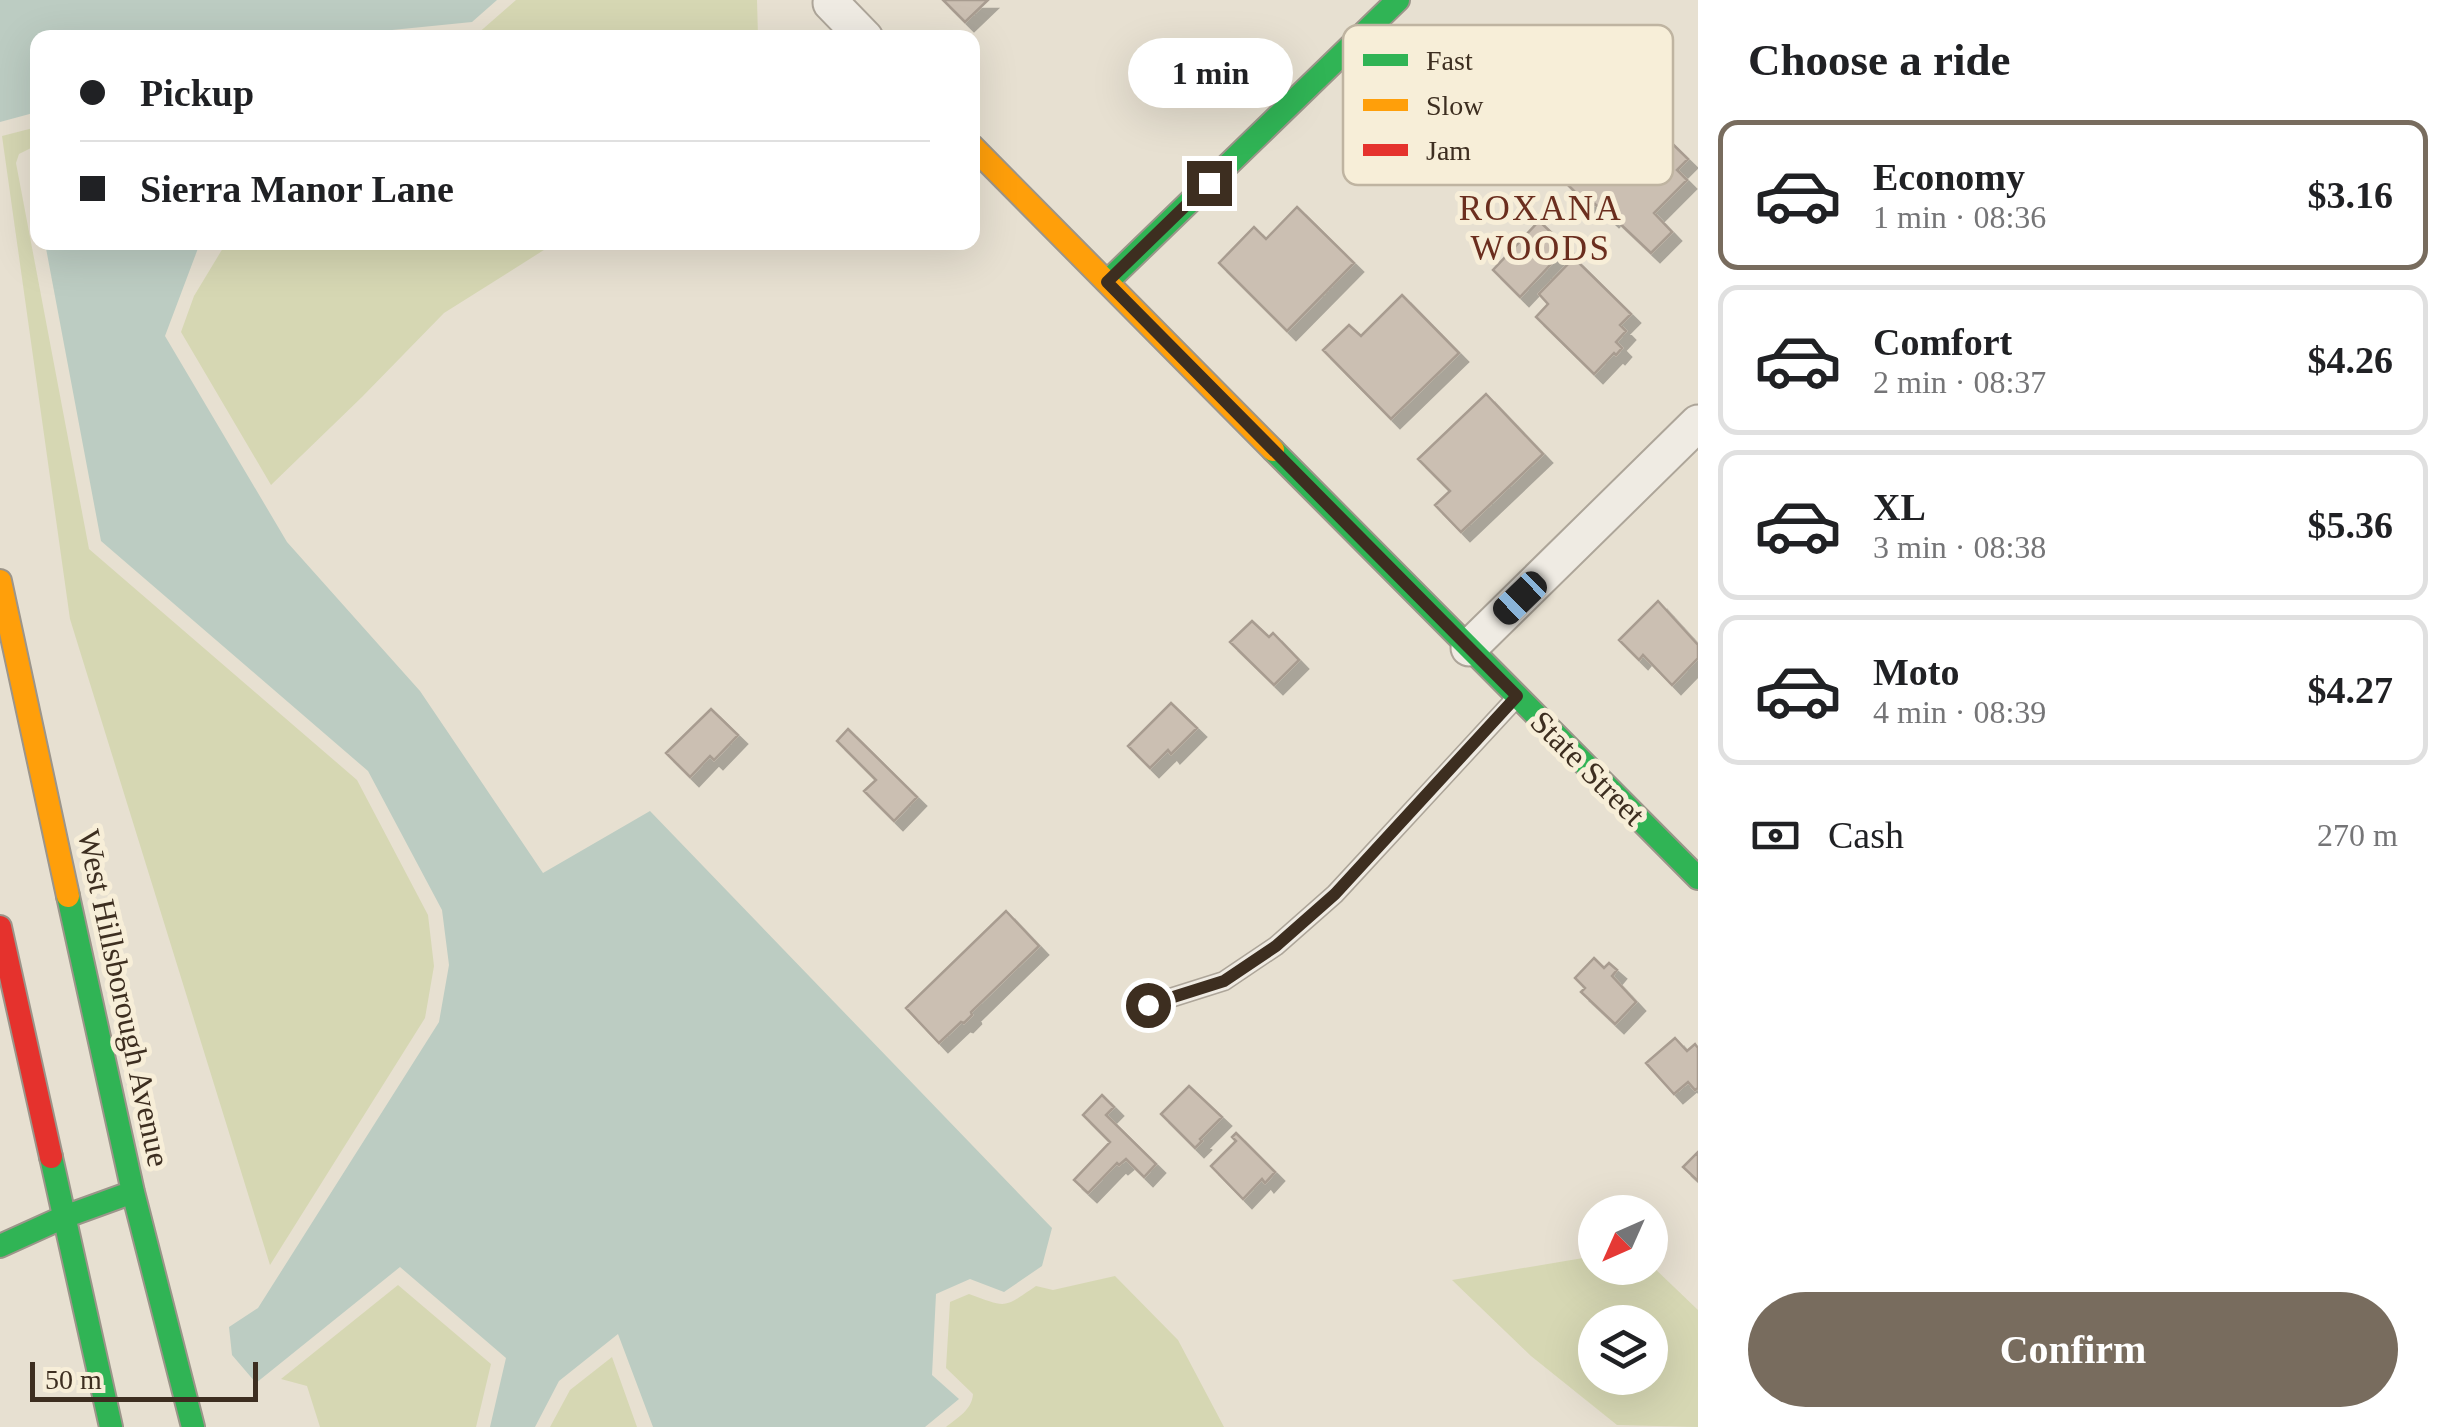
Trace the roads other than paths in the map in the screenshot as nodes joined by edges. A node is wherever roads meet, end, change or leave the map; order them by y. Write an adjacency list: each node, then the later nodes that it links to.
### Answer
1 (1398, 0): 3 (street)
2 (831, 3): 4 (street)
3 (1372, 25)
4 (857, 30)
5 (1343, 53): 7 (street)
6 (980, 154): 7 (street, State Street)
7 (1107, 282): 10 (street, State Street)
8 (1698, 423): 10 (street)
9 (0, 581): 15 (street, West Hillsborough Avenue)
10 (1469, 648): 11 (street, State Street)
11 (1517, 696): 12 (street, State Street); 14 (lane)
12 (1698, 878)
13 (0, 927): 16 (street)
14 (1148, 1005)
15 (133, 1192): 16 (street); 19 (street, West Hillsborough Avenue)
16 (64, 1217): 17 (street); 18 (street)
17 (0, 1246)
18 (111, 1427)
19 (193, 1427)

